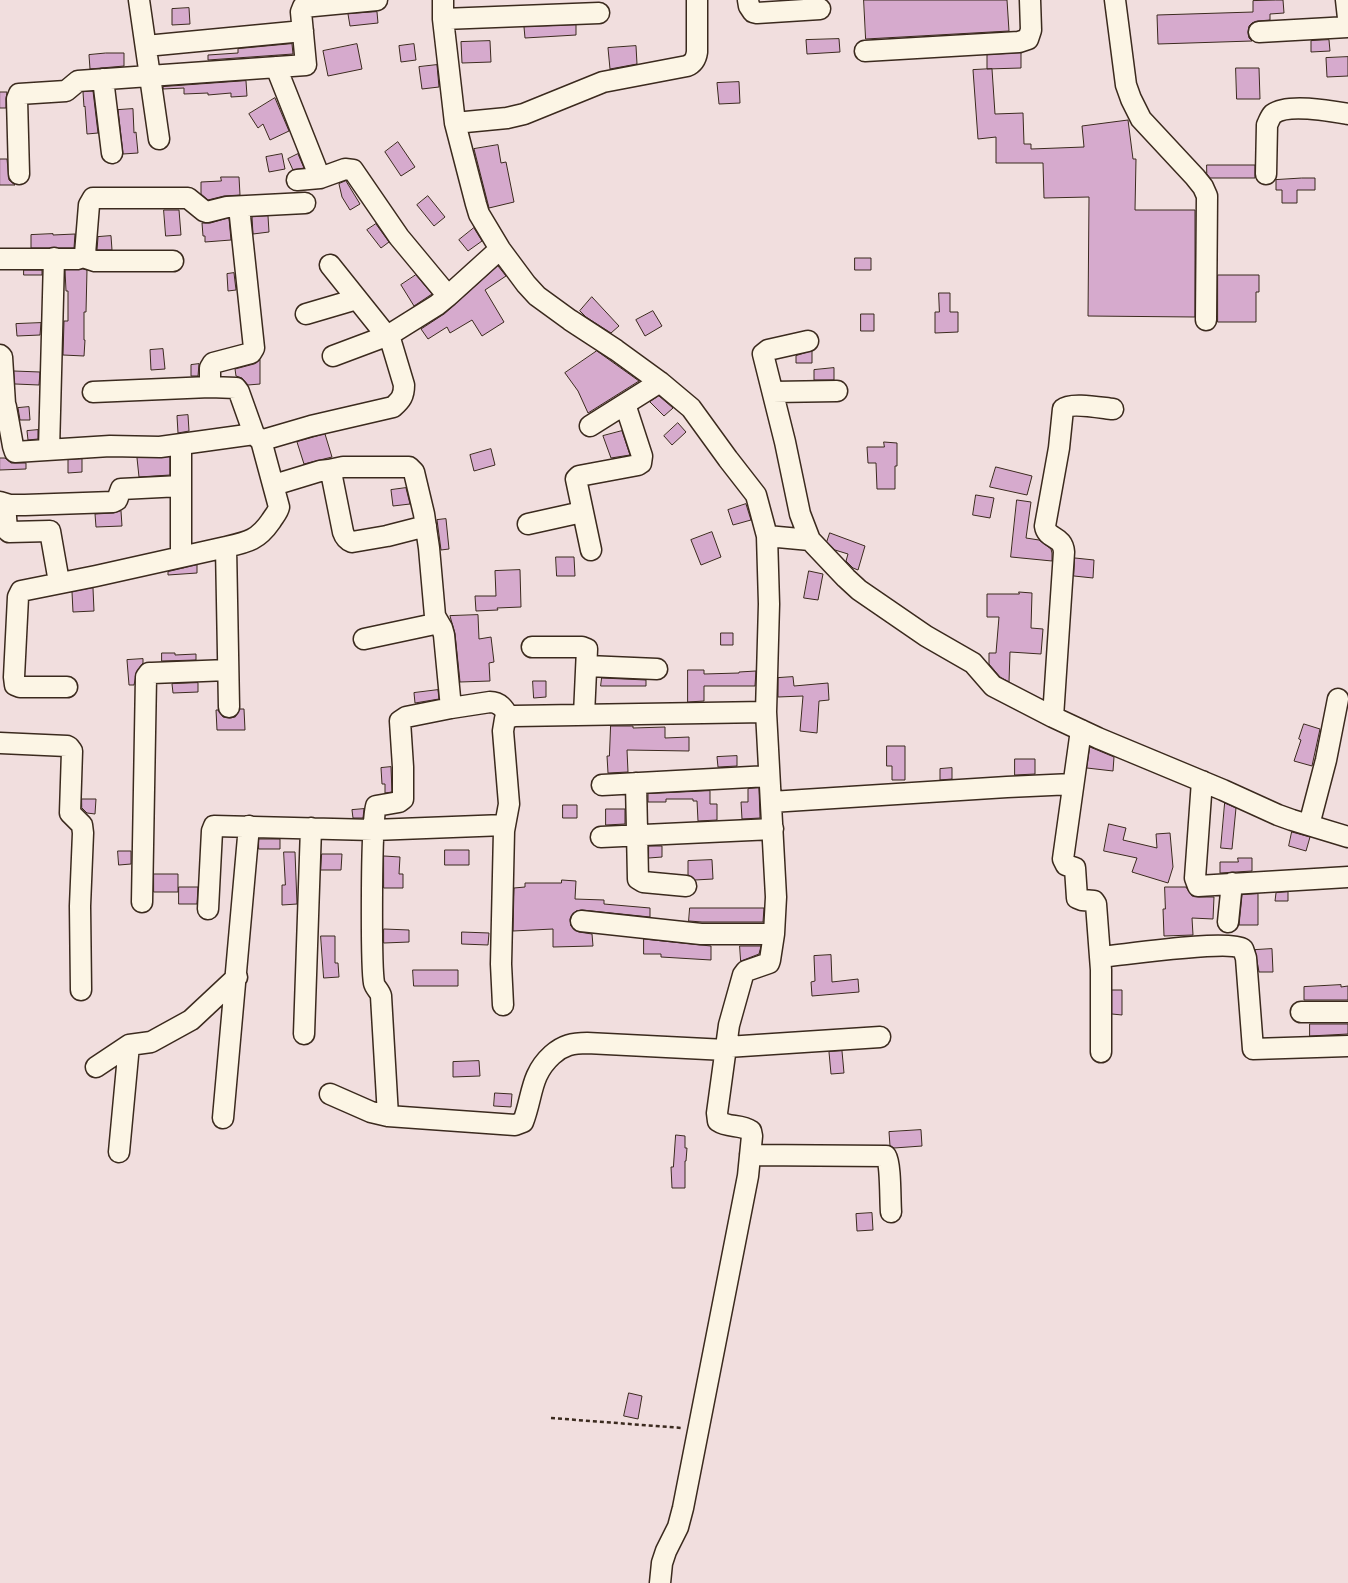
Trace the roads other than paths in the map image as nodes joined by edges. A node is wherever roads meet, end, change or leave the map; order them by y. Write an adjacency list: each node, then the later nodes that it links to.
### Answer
1 (139, 0): 16 (street)
2 (377, 0): 8 (street)
3 (697, 0): 22 (street)
4 (748, 0): 9 (street)
5 (1030, 0): 17 (street)
6 (1115, 0): 40 (street)
7 (1346, 0): 12 (street)
8 (304, 3): 14 (street)
9 (820, 9)
10 (443, 10): 11 (street); 22 (street)
11 (599, 13)
12 (1348, 18)
13 (1348, 26): 15 (street)
14 (303, 31): 16 (street); 18 (street)
15 (1259, 32)
16 (146, 46): 19 (street)
17 (865, 51)
18 (276, 67): 19 (street); 27 (street)
19 (151, 75): 20 (street); 23 (street)
20 (103, 79): 24 (street); 25 (street)
21 (1348, 114): 26 (street)
22 (455, 123): 31 (street)
23 (159, 139)
24 (112, 153)
25 (19, 174)
26 (1266, 174)
27 (320, 178): 28 (street); 37 (street)
28 (297, 180)
29 (304, 203): 30 (street)
30 (239, 207): 32 (street); 46 (street)
31 (500, 249): 37 (street); 45 (street)
32 (84, 257): 33 (street); 35 (street)
33 (54, 258): 34 (street); 56 (street)
34 (0, 259)
35 (173, 261)
36 (330, 265): 38 (street)
37 (448, 296): 41 (street)
38 (357, 299): 39 (street); 41 (street)
39 (306, 314)
40 (1206, 320)
41 (387, 335): 44 (street); 54 (street)
42 (808, 341): 49 (street)
43 (0, 355): 50 (street)
44 (334, 356)
45 (660, 382): 51 (street); 64 (street)
46 (210, 387): 48 (street); 54 (street)
47 (837, 391): 49 (street)
48 (93, 392)
49 (773, 392): 65 (street)
50 (3, 403): 56 (street)
51 (625, 404): 53 (street); 61 (street)
52 (1113, 409): 84 (street)
53 (590, 426)
54 (258, 438): 55 (street); 58 (street)
55 (181, 445): 56 (street); 59 (street)
56 (49, 450)
57 (328, 470): 58 (street); 63 (street); 63 (street)
58 (274, 485): 66 (street)
59 (181, 486): 60 (street); 68 (street)
60 (2, 503): 69 (street)
61 (582, 512): 62 (street); 67 (street)
62 (528, 524)
63 (426, 526): 70 (street)
64 (767, 536): 65 (street); 81 (street)
65 (810, 540): 84 (street)
66 (226, 547): 68 (street); 75 (street)
67 (591, 550)
68 (181, 557): 69 (street)
69 (59, 582): 76 (street)
70 (439, 623): 71 (street); 80 (street)
71 (364, 639)
72 (532, 647): 73 (street)
73 (587, 666): 74 (street); 82 (street)
74 (657, 669)
75 (228, 670): 79 (street); 105 (street)
76 (7, 678): 77 (street)
77 (67, 687)
78 (1338, 699): 94 (street)
79 (229, 707)
80 (451, 708): 83 (street); 98 (street)
81 (766, 712): 82 (street); 87 (street)
82 (584, 715): 83 (street)
83 (509, 717): 93 (street)
84 (1053, 717): 85 (street)
85 (1081, 730): 88 (street); 90 (street)
86 (0, 744): 112 (street)
87 (769, 776): 89 (street); 92 (street)
88 (1202, 781): 94 (street); 103 (street)
89 (636, 784): 91 (street); 99 (street)
90 (1073, 784): 92 (street); 110 (street)
91 (602, 786)
92 (771, 802): 97 (street)
93 (505, 825): 98 (street); 113 (street)
94 (1309, 825): 101 (street)
95 (249, 826): 96 (street); 106 (street); 111 (street)
96 (311, 828): 98 (street); 116 (street)
97 (773, 829): 99 (street); 109 (street)
98 (373, 830): 124 (street)
99 (637, 835): 100 (street); 104 (street)
100 (601, 837)
101 (1348, 837)
102 (1348, 877): 103 (street)
103 (1232, 883): 108 (street)
104 (686, 886)
105 (142, 902)
106 (208, 909)
107 (581, 921): 109 (street)
108 (1228, 922)
109 (774, 934): 120 (street)
110 (1100, 957): 119 (street); 121 (street)
111 (236, 977): 118 (street); 125 (street)
112 (81, 990)
113 (503, 1005)
114 (1301, 1012): 115 (street)
115 (1348, 1012)
116 (304, 1034)
117 (880, 1037): 120 (street)
118 (129, 1046): 122 (street); 126 (street)
119 (1348, 1046)
120 (727, 1048): 124 (street); 127 (street)
121 (1101, 1052)
122 (96, 1067)
123 (330, 1094): 124 (street)
124 (388, 1116)
125 (223, 1118)
126 (118, 1152)
127 (750, 1155): 128 (street); 129 (street)
128 (891, 1212)
129 (660, 1583)

